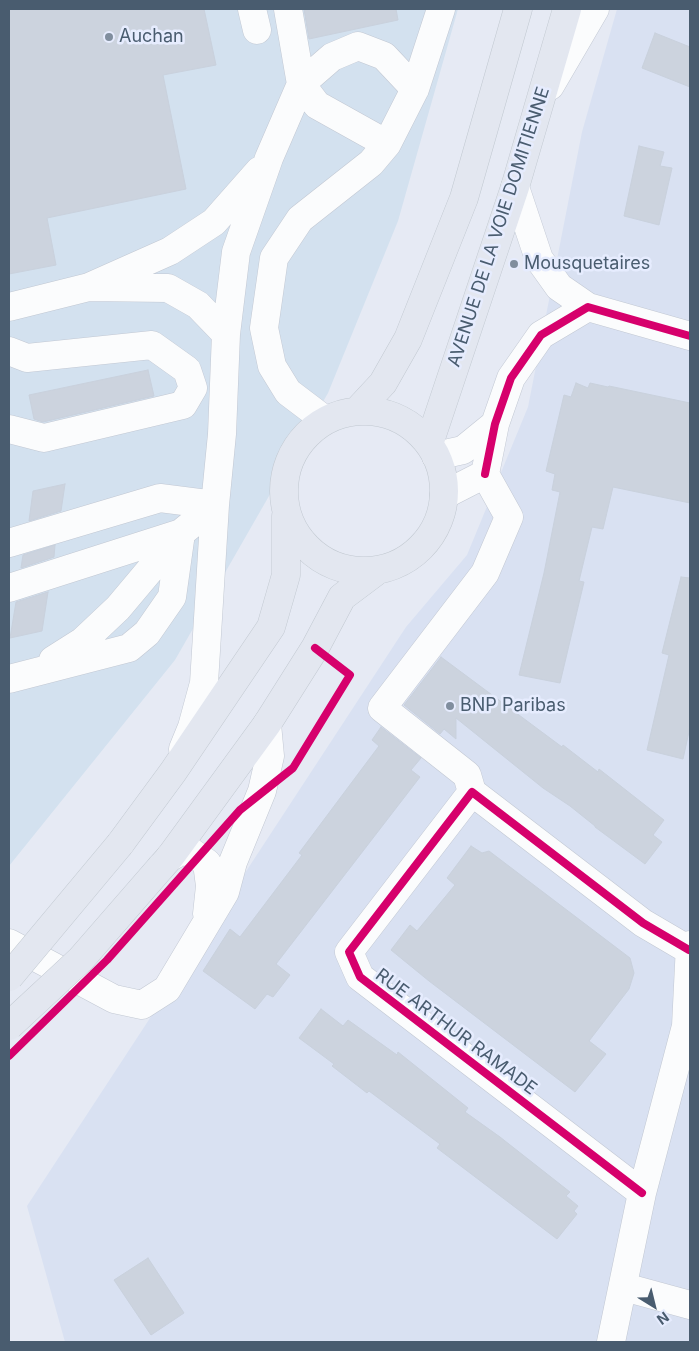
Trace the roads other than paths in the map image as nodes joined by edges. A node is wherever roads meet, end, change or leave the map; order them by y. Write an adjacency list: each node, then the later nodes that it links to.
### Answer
1 (288, 9): 6 (street)
2 (442, 9): 7 (street)
3 (518, 9): 18 (main road)
4 (567, 9): 8 (main road, AVENUE DE LA VOIE DOMITIENNE)
5 (594, 9): 8 (street)
6 (301, 84): 7 (street); 9 (street); 10 (street)
7 (415, 89): 9 (street)
8 (540, 102): 11 (main road, AVENUE DE LA VOIE DOMITIENNE)
9 (387, 144): 19 (street)
10 (269, 158): 12 (street); 15 (street)
11 (515, 187): 14 (street); 22 (main road, AVENUE DE LA VOIE DOMITIENNE)
12 (89, 287): 13 (street); 15 (street)
13 (9, 306)
14 (588, 307): 16 (street); 20 (street)
15 (226, 334): 25 (street)
16 (690, 336)
17 (9, 351): 21 (street)
18 (357, 411): 19 (main road); 22 (main road)
19 (325, 420): 26 (main road)
20 (495, 424): 22 (street); 23 (street)
21 (9, 429)
22 (432, 450): 24 (main road)
23 (486, 474): 24 (street); 34 (street)
24 (444, 495): 29 (main road)
25 (214, 505): 27 (street); 28 (street); 33 (street)
26 (286, 514): 29 (main road); 33 (main road)
27 (181, 533): 30 (street); 31 (street); 31 (street)
28 (9, 543)
29 (378, 570): 32 (main road)
30 (9, 588)
31 (21, 676)
32 (267, 724): 35 (main road); 36 (street)
33 (173, 772): 39 (main road, bridge)
34 (472, 792): 38 (street); 42 (street, RUE ARTHUR RAMADE)
35 (166, 862): 36 (street); 40 (main road, bridge)
36 (205, 928): 37 (street)
37 (9, 943)
38 (690, 948): 41 (street)
39 (9, 977)
40 (9, 1026)
41 (688, 1026): 42 (street)
42 (642, 1193): 43 (street)
43 (624, 1287): 44 (street); 45 (street)
44 (690, 1305)
45 (611, 1342)

